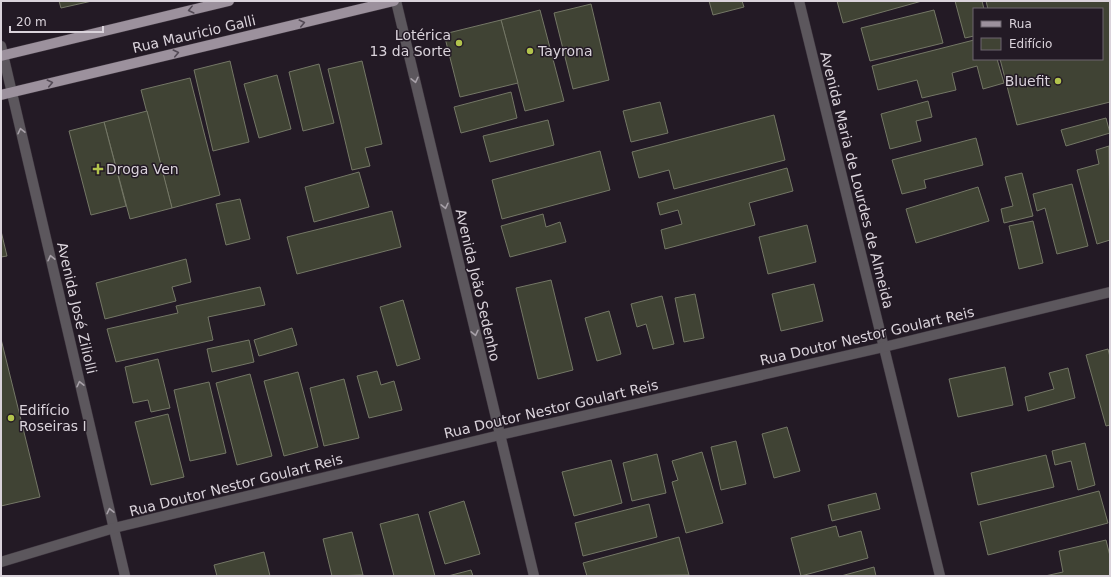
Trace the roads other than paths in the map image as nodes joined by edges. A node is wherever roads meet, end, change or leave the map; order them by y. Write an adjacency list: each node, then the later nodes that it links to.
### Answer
1 (229, 1): 4 (main road, Rua Mauricio Galli, one-way to 4)
2 (395, 1): 5 (main road, Rua Mauricio Galli, one-way to 2); 9 (street, Avenida João Sedenho, one-way to 9)
3 (799, 1): 8 (street, Avenida Maria de Lourdes de Almeida)
4 (2, 53): 5 (street, Avenida José Ziliolli)
5 (12, 92): 6 (main road, Rua Mauricio Galli); 10 (street, Avenida José Ziliolli, one-way to 5)
6 (1, 95)
7 (1110, 292): 8 (street, Rua Doutor Nestor Goulart Reis)
8 (884, 347): 9 (street, Rua Doutor Nestor Goulart Reis); 14 (street, Avenida Maria de Lourdes de Almeida)
9 (500, 435): 10 (street, Rua Doutor Nestor Goulart Reis); 13 (street, Avenida João Sedenho)
10 (114, 528): 11 (street, Rua Doutor Nestor Goulart Reis); 12 (street, Avenida José Ziliolli)
11 (1, 562)
12 (125, 576)
13 (534, 576)
14 (940, 576)

